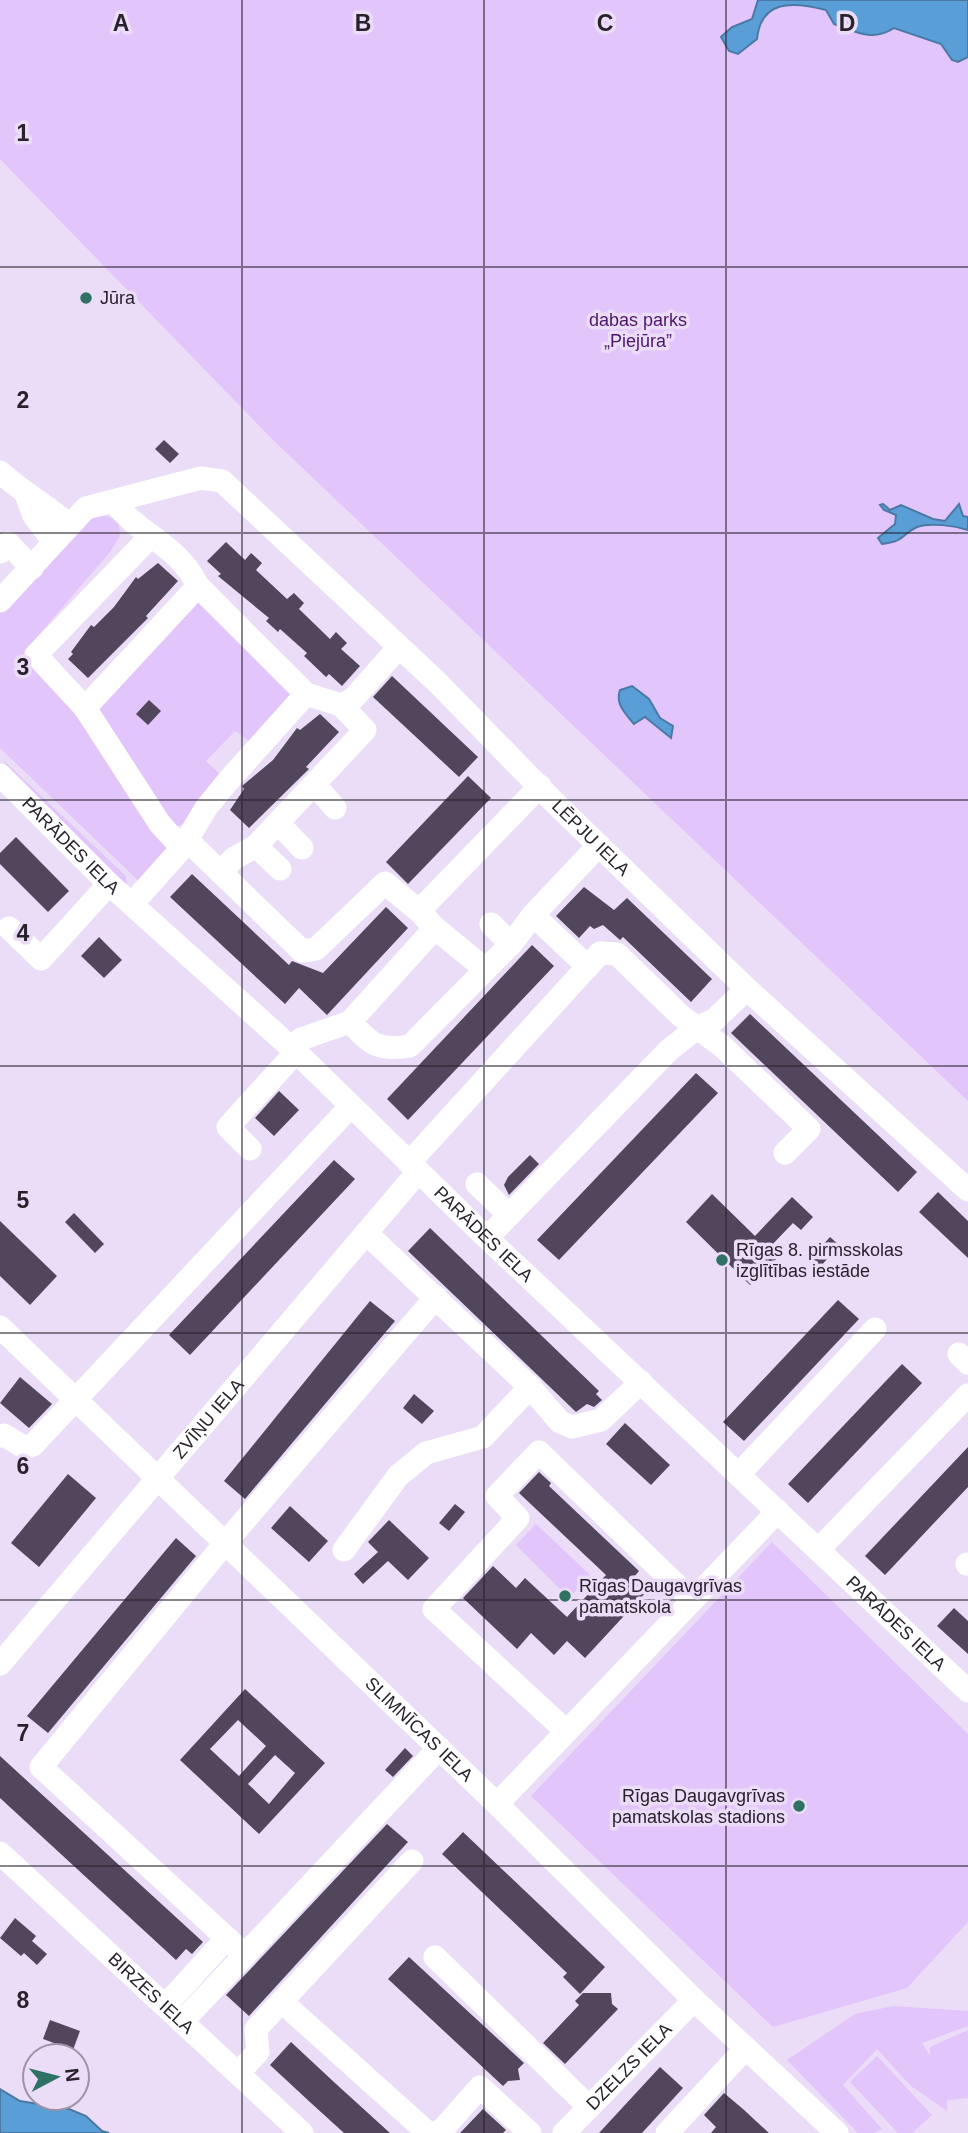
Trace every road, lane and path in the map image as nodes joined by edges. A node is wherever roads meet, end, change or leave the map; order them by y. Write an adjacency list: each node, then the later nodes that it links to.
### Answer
1 (0, 472): 3 (street)
2 (114, 502): 3 (street); 4 (street); 9 (street, LĒPJU IELA)
3 (61, 533): 6 (street)
4 (150, 537): 7 (street); 12 (street)
5 (3, 544): 6 (street)
6 (33, 568): 8 (street)
7 (198, 586): 10 (street); 12 (street)
8 (0, 601)
9 (399, 646): 11 (street); 15 (street, LĒPJU IELA)
10 (306, 694): 11 (street); 18 (street)
11 (341, 705): 14 (street)
12 (85, 708): 18 (street)
13 (0, 775): 24 (street, PARĀDES IELA)
14 (315, 785): 16 (street); 17 (street)
15 (540, 786): 19 (street, LĒPJU IELA); 26 (street)
16 (335, 808)
17 (278, 823): 20 (street); 21 (street)
18 (185, 844): 23 (street); 25 (street)
19 (598, 845): 27 (street); 34 (street, LĒPJU IELA)
20 (256, 846): 22 (street); 23 (street)
21 (302, 848)
22 (281, 869)
23 (220, 873): 26 (street)
24 (110, 884): 25 (street, PARĀDES IELA); 29 (street)
25 (132, 904): 37 (street, PARĀDES IELA)
26 (419, 911): 30 (street)
27 (533, 915): 31 (street); 32 (street)
28 (491, 924): 31 (street)
29 (9, 928)
30 (435, 928): 33 (street); 35 (street)
31 (510, 944): 33 (street)
32 (588, 967): 36 (street); 41 (street, ZVĪŅU IELA)
33 (485, 969): 35 (street)
34 (747, 989): 36 (street); 43 (street, LĒPJU IELA)
35 (350, 1021): 37 (street)
36 (697, 1028): 40 (street); 44 (street)
37 (293, 1050): 38 (street, PARĀDES IELA); 39 (street)
38 (351, 1107): 41 (street, PARĀDES IELA); 53 (street)
39 (250, 1149)
40 (785, 1153)
41 (413, 1167): 45 (street, ZVĪŅU IELA); 46 (street, PARĀDES IELA)
42 (477, 1184): 44 (street)
43 (968, 1190)
44 (509, 1215): 46 (street)
45 (366, 1233): 47 (street); 56 (street, ZVĪŅU IELA)
46 (486, 1238): 50 (street, PARĀDES IELA)
47 (436, 1297): 51 (street); 58 (street)
48 (0, 1327): 53 (street, SLIMNĪCAS IELA)
49 (875, 1329): 55 (street)
50 (641, 1382): 51 (street); 55 (street, PARĀDES IELA)
51 (530, 1387): 60 (street)
52 (968, 1395): 59 (street)
53 (76, 1400): 54 (street); 56 (street, SLIMNĪCAS IELA)
54 (0, 1436)
55 (738, 1474): 57 (street, PARĀDES IELA)
56 (156, 1477): 58 (street, SLIMNĪCAS IELA); 62 (street, ZVĪŅU IELA)
57 (778, 1511): 59 (street, PARĀDES IELA); 61 (street)
58 (226, 1542): 65 (street, SLIMNĪCAS IELA); 69 (street)
59 (819, 1549): 63 (street, PARĀDES IELA)
60 (344, 1550)
61 (692, 1600): 64 (street); 64 (street)
62 (0, 1664)
63 (968, 1691)
64 (566, 1731): 66 (street)
65 (439, 1748): 66 (street, SLIMNĪCAS IELA); 70 (street)
66 (497, 1804): 72 (street, SLIMNĪCAS IELA)
67 (0, 1853): 74 (street, BIRZES IELA)
68 (412, 1861): 73 (street)
69 (227, 1938): 70 (street); 74 (street)
70 (244, 1954): 74 (street)
71 (435, 1957): 77 (street)
72 (694, 2000): 75 (street, SLIMNĪCAS IELA); 77 (street, DZELZS IELA)
73 (282, 2002): 76 (street); 80 (street)
74 (173, 2014): 76 (street, BIRZES IELA)
75 (746, 2048): 78 (street); 84 (street, SLIMNĪCAS IELA)
76 (237, 2073): 79 (street, BIRZES IELA)
77 (589, 2107): 83 (street, DZELZS IELA)
78 (682, 2128)
79 (302, 2133)
80 (428, 2133)
81 (435, 2133): 82 (street)
82 (530, 2133)
83 (564, 2133)
84 (837, 2133)

